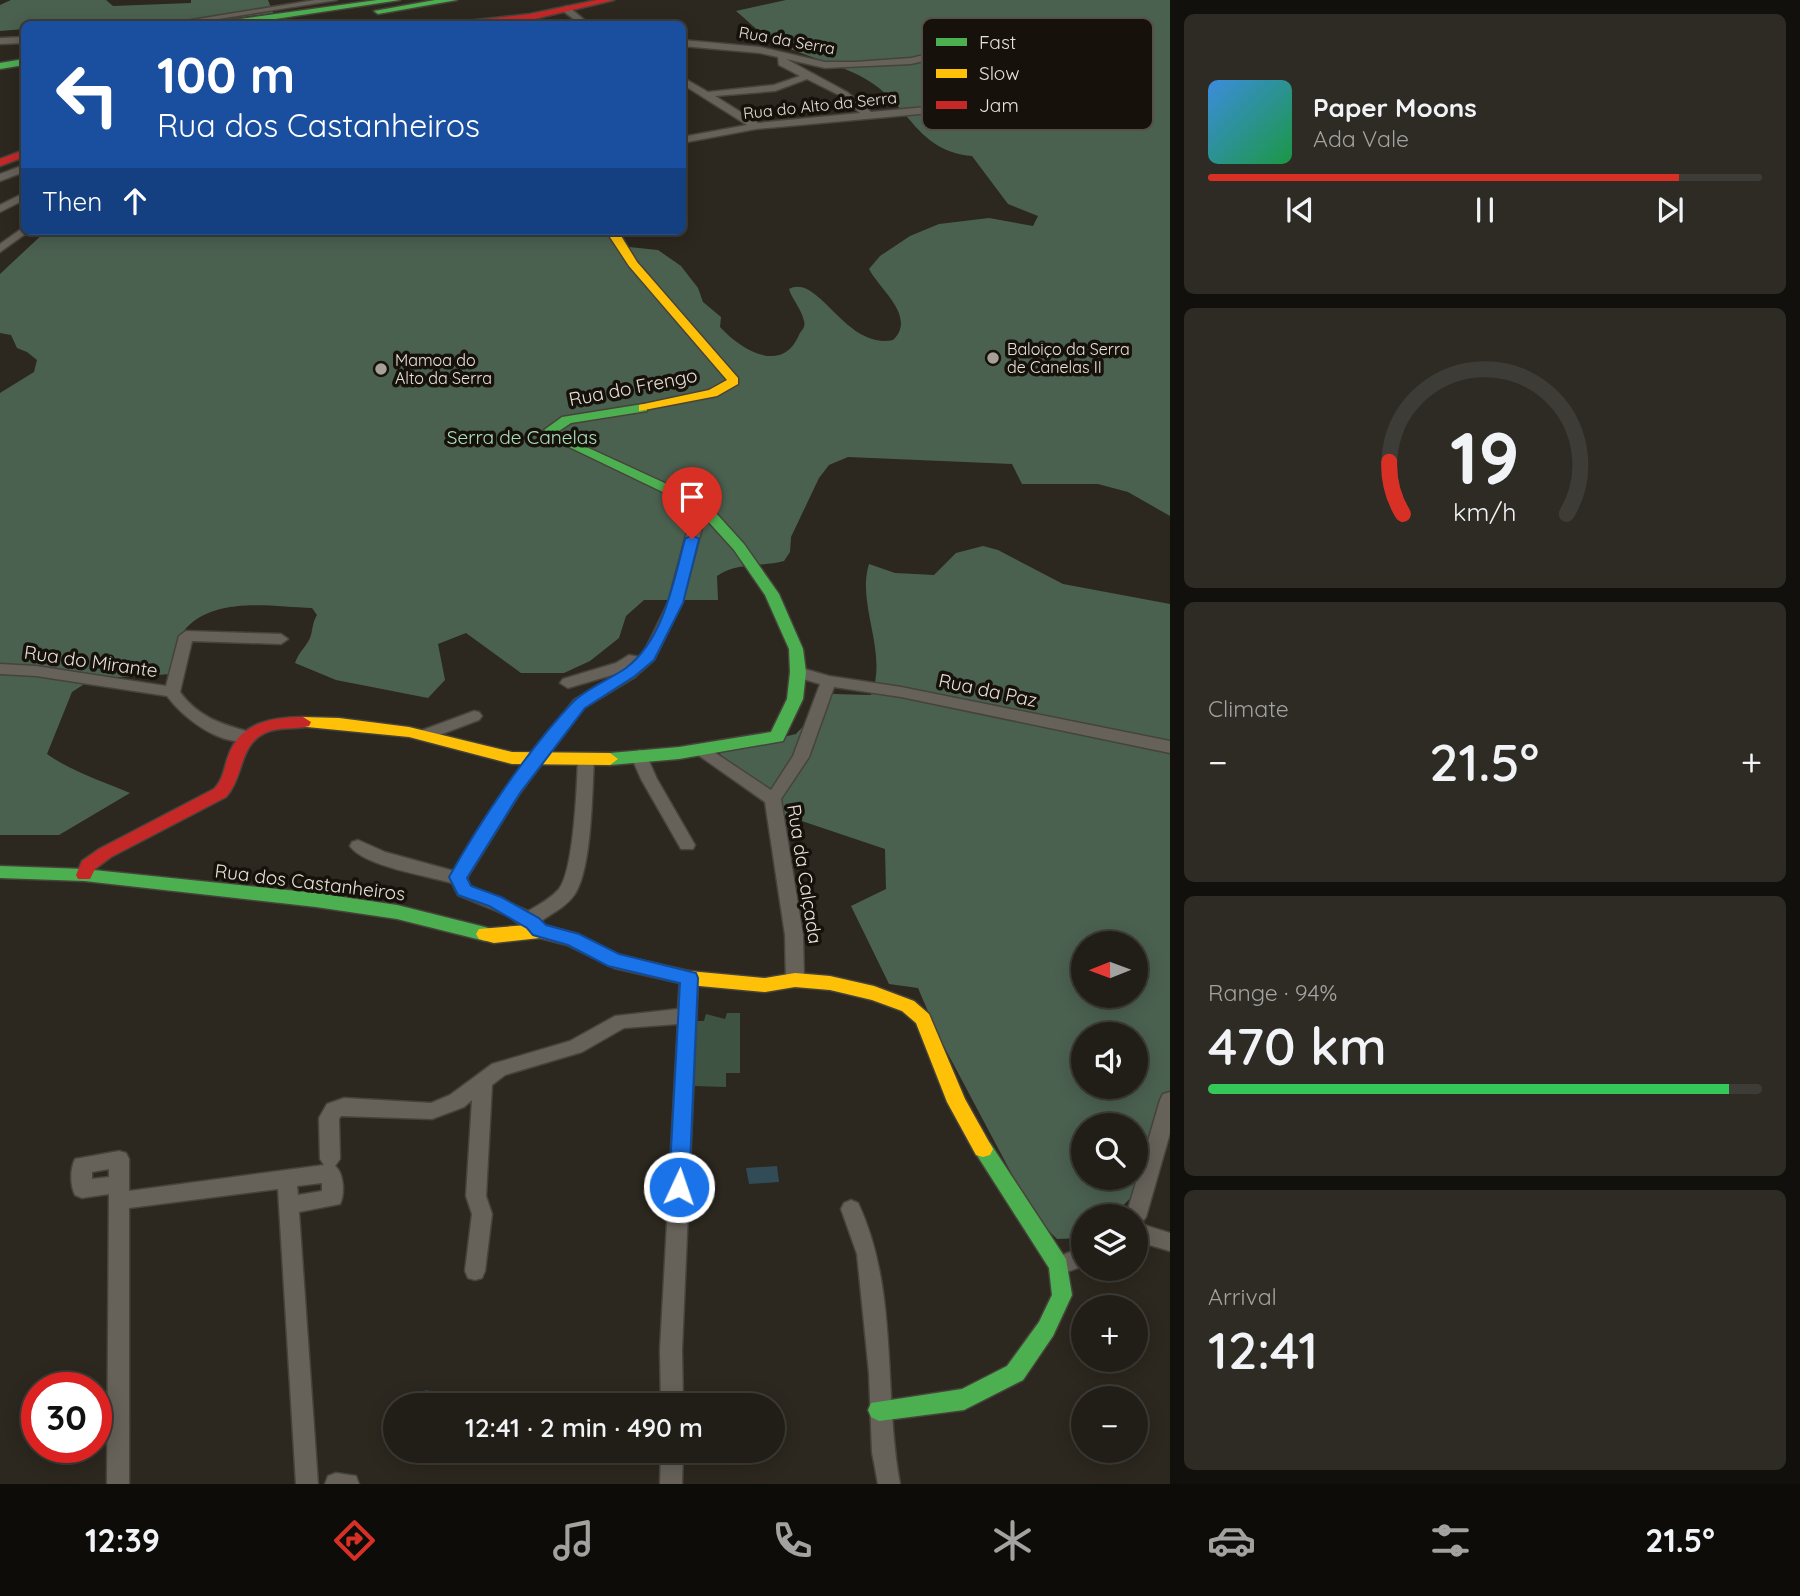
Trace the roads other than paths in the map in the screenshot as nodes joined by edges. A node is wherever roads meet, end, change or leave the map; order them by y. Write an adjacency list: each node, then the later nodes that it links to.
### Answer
1 (333, 0): 6 (street)
2 (396, 0): 7 (main road)
3 (453, 0): 8 (main road)
4 (608, 0): 5 (main road)
5 (566, 9): 9 (main road); 10 (street)
6 (192, 21)
7 (247, 21)
8 (305, 21)
9 (487, 21)
10 (580, 21)
11 (21, 40): 12 (street)
12 (0, 41)
13 (686, 43): 15 (street, Rua da Serra)
14 (21, 54): 16 (main road)
15 (784, 55): 17 (street, Rua da Serra); 20 (street)
16 (0, 57)
17 (922, 58)
18 (21, 62): 19 (main road)
19 (0, 66)
20 (808, 76): 22 (street); 24 (street)
21 (686, 82): 22 (street)
22 (706, 95): 25 (street)
23 (922, 111): 24 (street, Rua do Alto da Serra)
24 (868, 116): 25 (street, Rua do Alto da Serra)
25 (756, 126): 26 (street, Rua do Alto da Serra)
26 (686, 139)
27 (21, 154): 28 (main road)
28 (0, 163)
29 (21, 169): 30 (street)
30 (0, 178)
31 (21, 201): 32 (street)
32 (0, 209)
33 (21, 232): 35 (street)
34 (615, 235): 36 (main road, Rua do Frengo)
35 (0, 249)
36 (701, 505): 38 (street); 40 (main road, Rua do Frengo)
37 (281, 639): 43 (street)
38 (658, 640): 42 (street); 50 (street)
39 (0, 669): 43 (street, Rua do Mirante)
40 (798, 673): 41 (street, Rua da Paz); 48 (main road, Rua do Frengo)
41 (829, 681): 47 (street, Rua da Paz); 52 (street)
42 (568, 683)
43 (172, 692): 46 (street, Rua do Mirante)
44 (474, 716): 45 (street)
45 (426, 735): 46 (main road, Rua do Frengo); 50 (main road, Rua do Frengo)
46 (244, 736): 56 (main road)
47 (1170, 747)
48 (699, 750): 49 (main road, Rua do Frengo); 52 (street, Rua da Calçada)
49 (639, 756): 51 (main road, Rua do Frengo); 53 (street)
50 (539, 759): 51 (main road, Rua do Frengo); 57 (street)
51 (586, 759): 58 (street)
52 (773, 799): 60 (street, Rua da Calçada)
53 (687, 845)
54 (358, 846): 57 (street)
55 (0, 872): 56 (main road, Rua dos Castanheiros)
56 (84, 875): 58 (main road, Rua dos Castanheiros)
57 (458, 877): 58 (street)
58 (534, 925): 59 (main road, Rua dos Castanheiros)
59 (689, 978): 60 (main road); 61 (street)
60 (794, 980): 72 (main road)
61 (687, 1016): 62 (street); 74 (street)
62 (483, 1080): 64 (street); 73 (street)
63 (1170, 1100): 66 (street)
64 (331, 1166): 65 (street); 67 (street)
65 (287, 1180): 67 (street); 77 (street)
66 (1140, 1204)
67 (289, 1205): 78 (street)
68 (850, 1209): 75 (street)
69 (1148, 1236): 70 (street)
70 (1170, 1242)
71 (1071, 1262): 72 (street)
72 (1059, 1266): 75 (main road)
73 (475, 1271)
74 (672, 1393)
75 (879, 1410): 82 (street)
76 (672, 1463): 81 (street)
77 (118, 1484)
78 (307, 1484)
79 (336, 1484): 80 (street)
80 (348, 1484)
81 (671, 1484)
82 (889, 1484)

